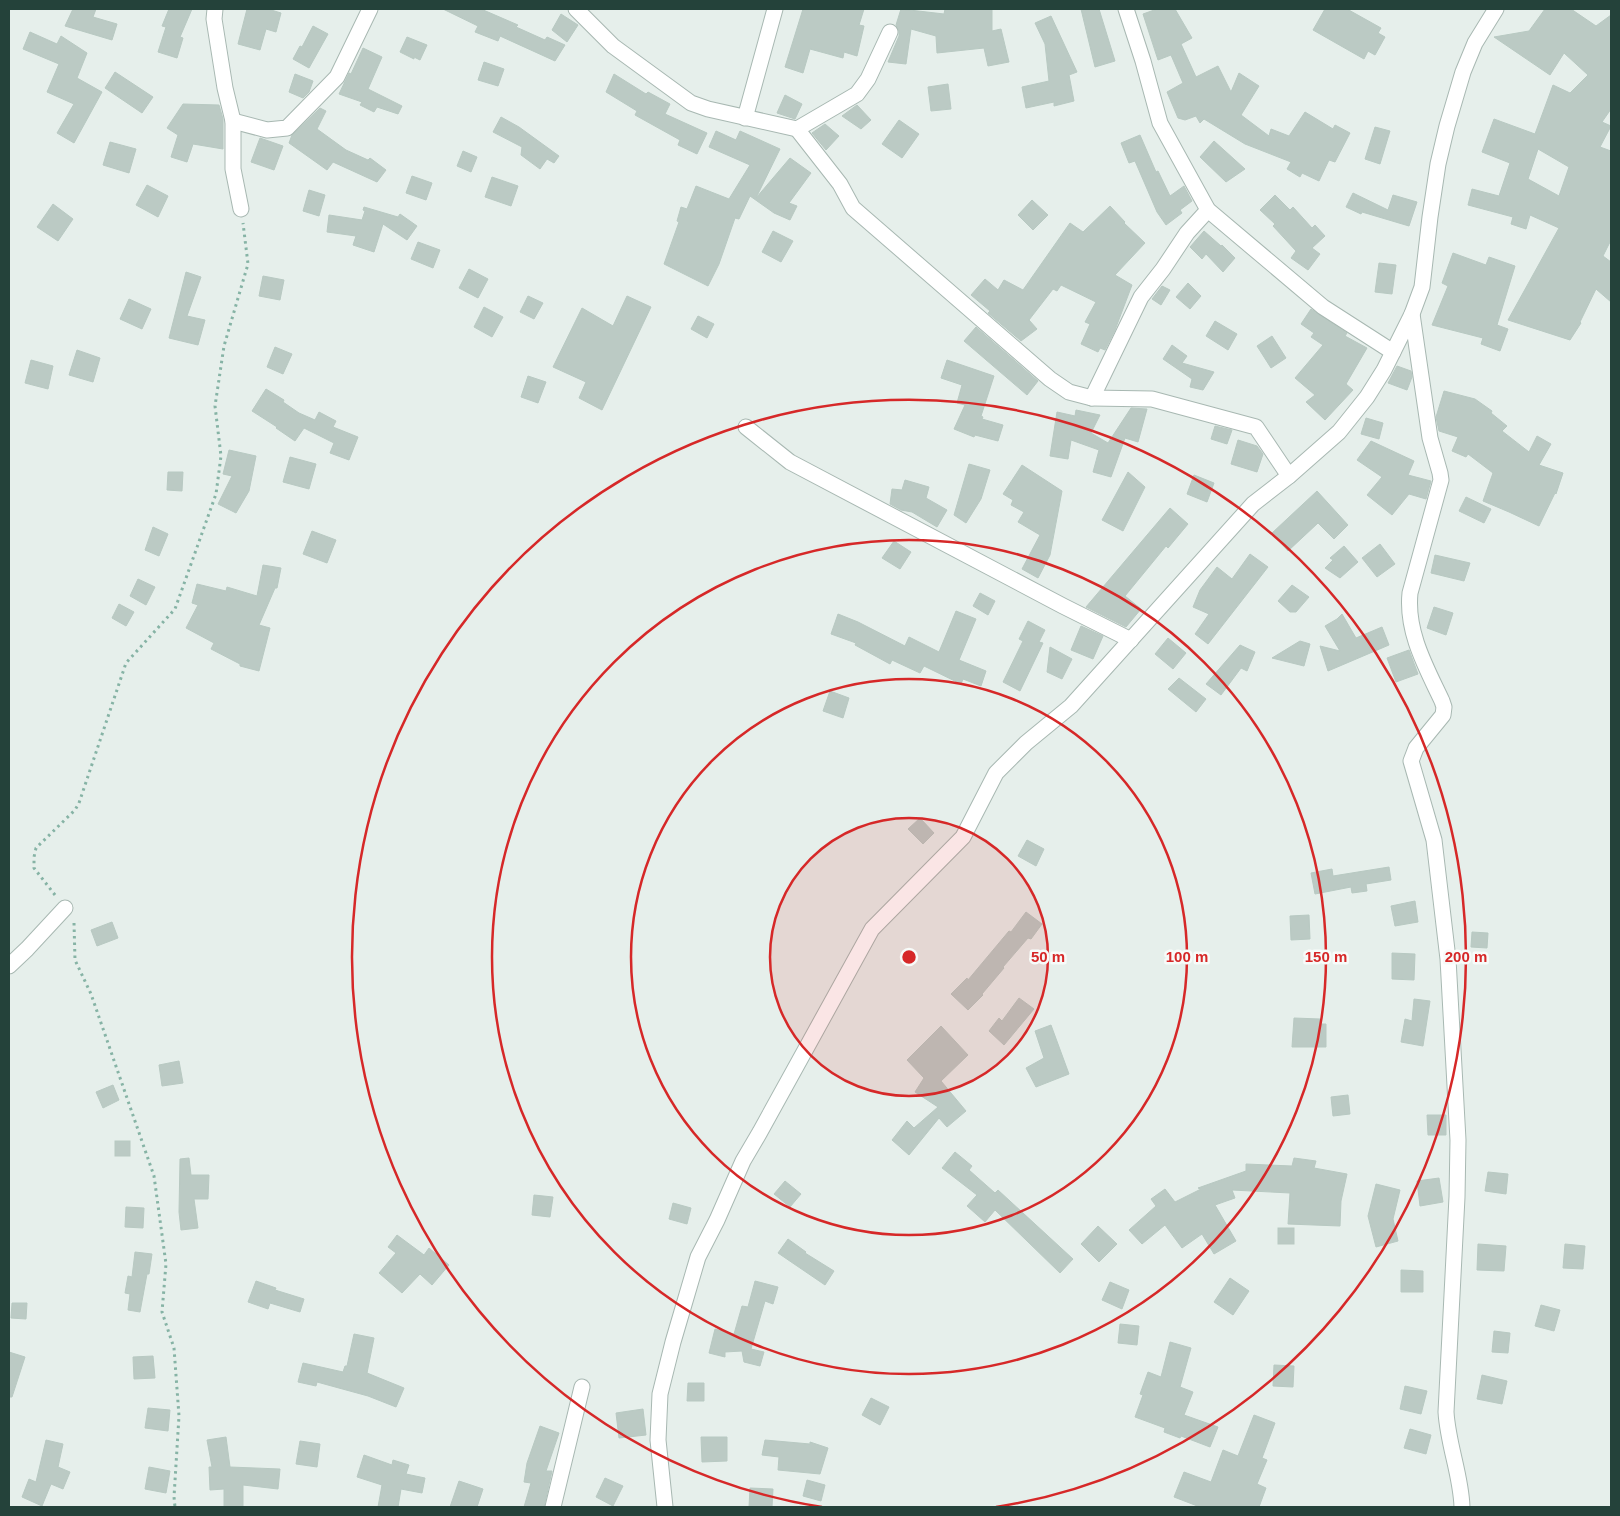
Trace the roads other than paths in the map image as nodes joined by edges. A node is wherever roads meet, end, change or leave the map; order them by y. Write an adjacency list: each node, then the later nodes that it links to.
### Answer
1 (215, 9): 9 (street)
2 (370, 9): 9 (street)
3 (576, 9): 8 (street)
4 (775, 9): 8 (street)
5 (1126, 9): 12 (street)
6 (1496, 9): 13 (street)
7 (890, 32): 10 (street)
8 (745, 118): 10 (street)
9 (233, 121): 11 (street)
10 (797, 129): 15 (street)
11 (241, 209)
12 (1208, 210): 14 (street); 15 (street)
13 (1412, 314): 14 (street); 24 (street)
14 (1392, 352): 17 (street)
15 (1092, 398): 17 (street)
16 (746, 427): 18 (street)
17 (1289, 476): 18 (street)
18 (1131, 640): 23 (street)
19 (65, 908): 20 (street)
20 (9, 966)
21 (582, 1387): 22 (street)
22 (554, 1507)
23 (665, 1507)
24 (1462, 1507)

